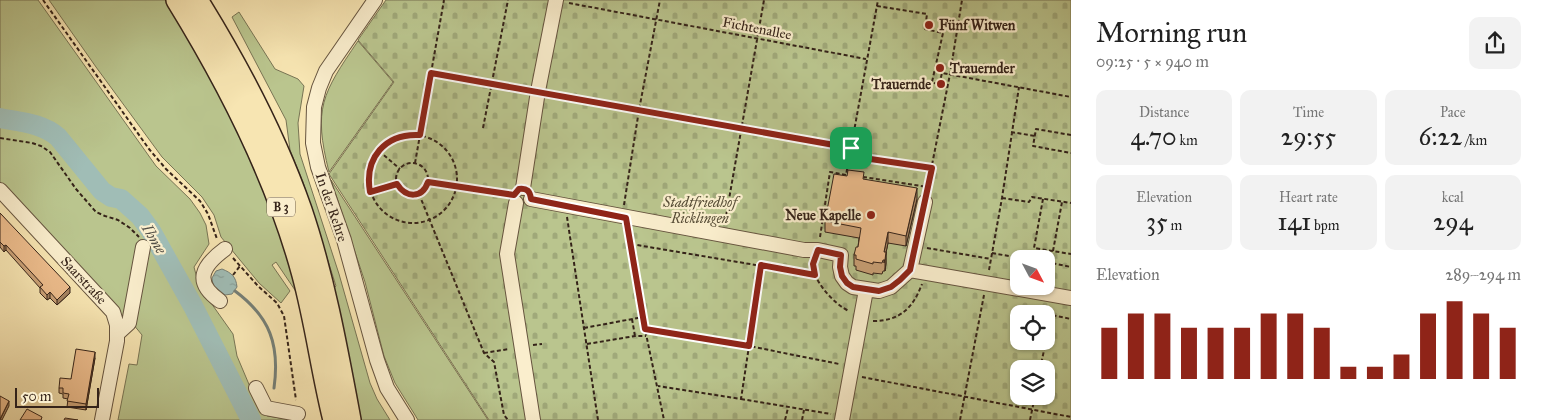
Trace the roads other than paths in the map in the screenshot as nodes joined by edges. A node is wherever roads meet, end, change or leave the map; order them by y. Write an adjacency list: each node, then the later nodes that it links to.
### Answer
1 (177, 0): 19 (highway, B 3)
2 (197, 0): 20 (highway, B 3)
3 (375, 0): 21 (street, In der Rehre)
4 (556, 1): 6 (street)
5 (0, 190): 14 (street, Saarstraße)
6 (521, 196): 11 (street); 22 (street)
7 (925, 202): 10 (street)
8 (143, 247): 14 (street)
9 (225, 249): 13 (street)
10 (910, 270): 11 (street); 12 (street)
11 (866, 290): 17 (street)
12 (1071, 298)
13 (220, 301)
14 (117, 334): 18 (street, Saarstraße)
15 (256, 388): 16 (street)
16 (298, 414)
17 (836, 417)
18 (102, 420)
19 (334, 420)
20 (350, 420)
21 (407, 420)
22 (533, 420)

